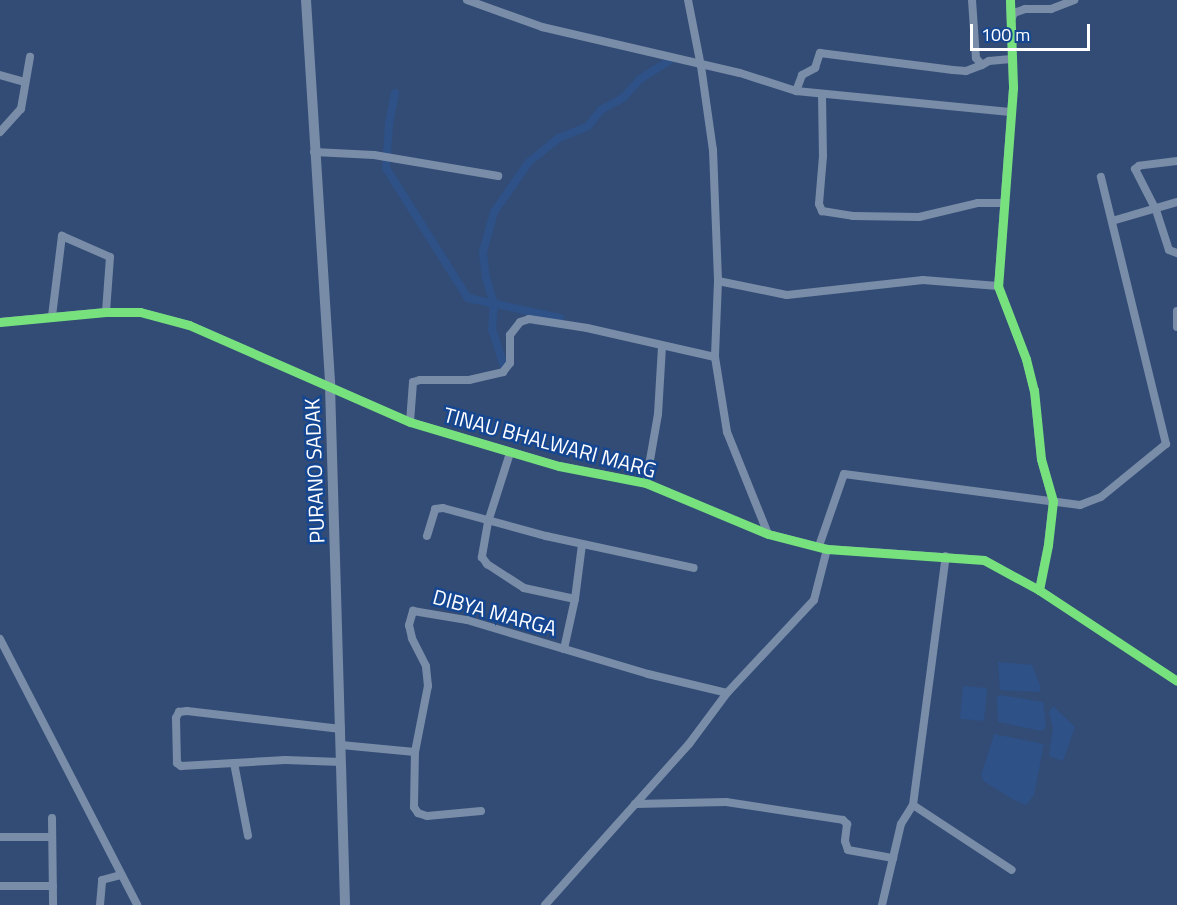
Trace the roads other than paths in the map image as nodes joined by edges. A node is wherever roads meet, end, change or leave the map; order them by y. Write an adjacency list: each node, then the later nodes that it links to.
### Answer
1 (306, 0): 18 (main road, PURANO SADAK)
2 (466, 0): 11 (street)
3 (688, 0): 11 (street)
4 (972, 0): 10 (street)
5 (1010, 0): 7 (street)
6 (1074, 0): 7 (street)
7 (1009, 23): 9 (street)
8 (30, 57): 13 (street)
9 (1011, 59): 10 (street); 16 (street)
10 (982, 65): 14 (street)
11 (701, 66): 14 (street); 27 (street)
12 (0, 75): 13 (street)
13 (24, 82): 17 (street)
14 (796, 91): 15 (street)
15 (822, 94): 16 (street); 23 (street)
16 (1010, 112): 23 (street)
17 (0, 132)
18 (314, 152): 20 (street); 36 (main road, PURANO SADAK)
19 (1177, 161): 24 (street)
20 (498, 176)
21 (1101, 177): 25 (street)
22 (1177, 202): 24 (street)
23 (1003, 203): 28 (street)
24 (1156, 210): 25 (street); 26 (street)
25 (1112, 221): 39 (street)
26 (1177, 253)
27 (718, 281): 28 (street); 35 (street)
28 (998, 286): 42 (street)
29 (1177, 311): 33 (street)
30 (106, 312): 31 (street, TINAU BHALWARI MARG); 31 (street); 36 (street, TINAU BHALWARI MARG)
31 (51, 316): 32 (street, TINAU BHALWARI MARG)
32 (0, 322)
33 (1177, 327)
34 (662, 346): 35 (street); 37 (street); 41 (street)
35 (715, 357): 44 (street)
36 (330, 386): 37 (street, TINAU BHALWARI MARG); 56 (main road, PURANO SADAK)
37 (410, 422): 40 (street, TINAU BHALWARI MARG)
38 (1177, 438): 39 (street)
39 (1166, 444): 42 (street)
40 (510, 453): 41 (street, TINAU BHALWARI MARG); 43 (street)
41 (646, 483): 44 (street, TINAU BHALWARI MARG)
42 (1053, 501): 47 (street); 50 (street)
43 (488, 522): 45 (street); 46 (street); 51 (street)
44 (768, 534): 47 (street, TINAU BHALWARI MARG)
45 (427, 536)
46 (582, 544): 49 (street); 51 (street)
47 (823, 548): 48 (street, TINAU BHALWARI MARG); 55 (street)
48 (946, 556): 50 (street, TINAU BHALWARI MARG); 62 (street)
49 (694, 568)
50 (1039, 590): 54 (street, TINAU BHALWARI MARG)
51 (575, 599): 53 (street)
52 (0, 639): 70 (street)
53 (564, 649): 55 (street, DIBYA MARGA); 58 (street, DIBYA MARGA)
54 (1177, 681)
55 (727, 693): 61 (street)
56 (341, 729): 57 (main road, PURANO SADAK); 60 (street)
57 (341, 745): 58 (street); 59 (main road, PURANO SADAK)
58 (415, 752): 63 (street, DIBYA MARGA)
59 (341, 762): 60 (street); 76 (main road, PURANO SADAK)
60 (234, 763): 65 (street)
61 (635, 804): 68 (street); 77 (street)
62 (913, 805): 68 (street); 69 (street)
63 (481, 811)
64 (52, 818): 67 (street)
65 (248, 836)
66 (0, 837): 67 (street)
67 (52, 837): 72 (street)
68 (892, 858): 78 (street)
69 (1012, 870)
70 (121, 875): 74 (street); 75 (street)
71 (0, 886): 72 (street)
72 (53, 886): 73 (street)
73 (53, 905)
74 (100, 905)
75 (137, 905)
76 (345, 905)
77 (545, 905)
78 (882, 905)

